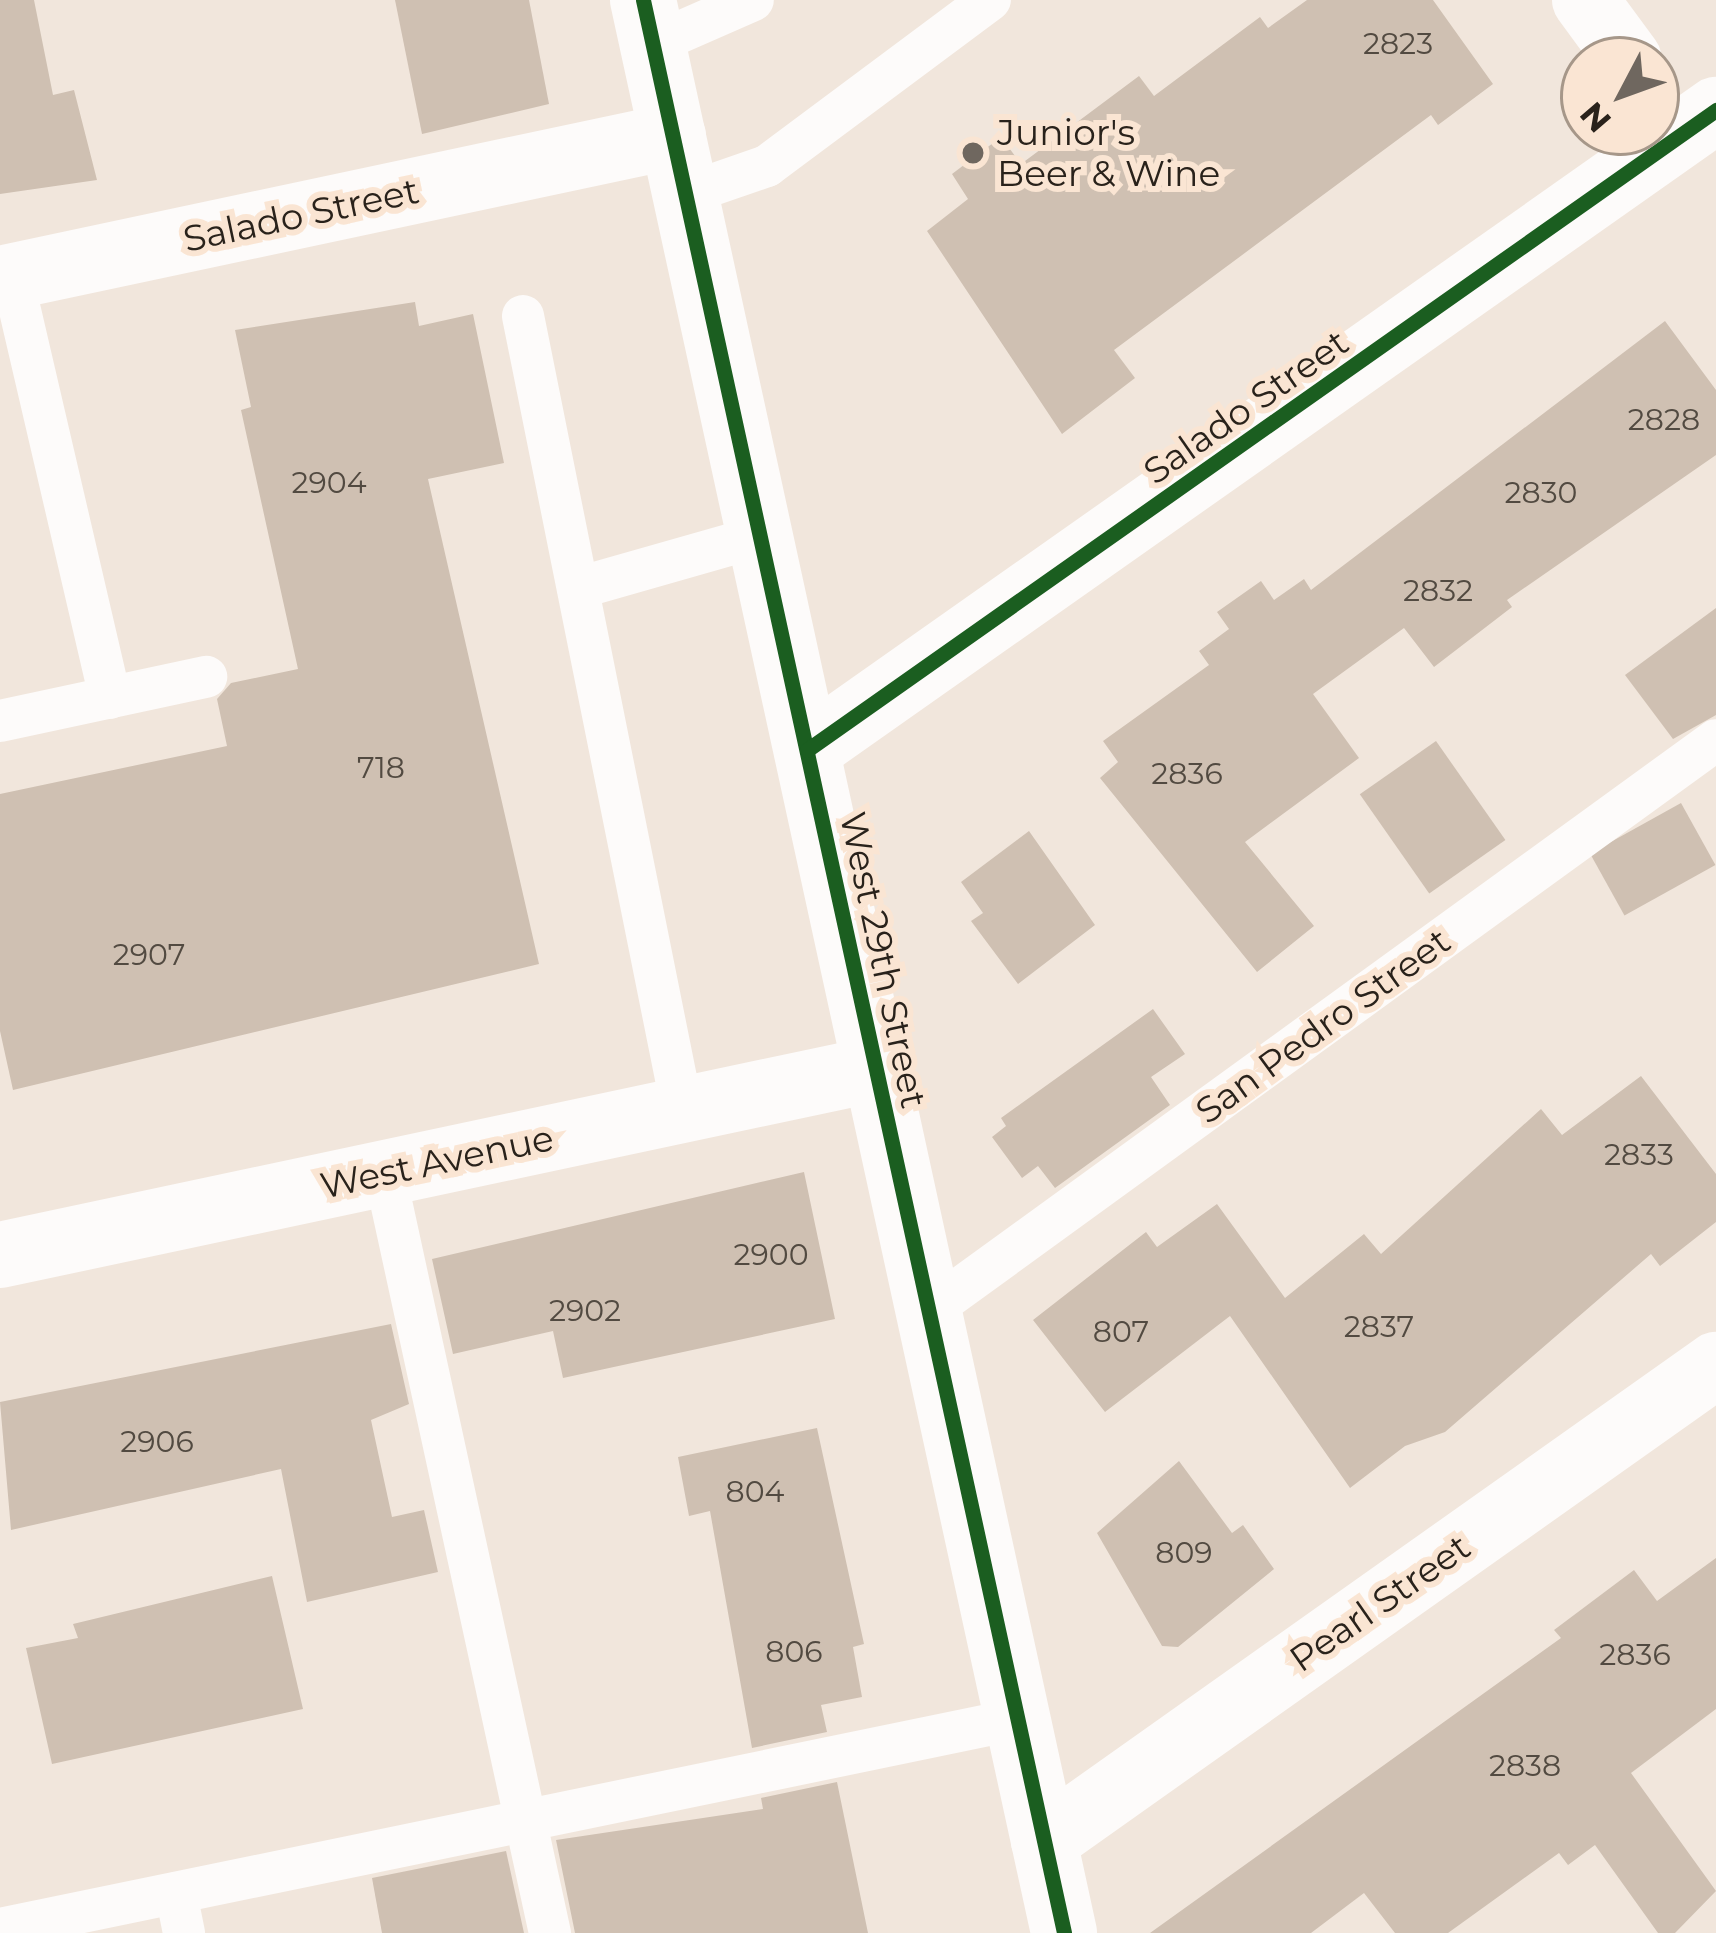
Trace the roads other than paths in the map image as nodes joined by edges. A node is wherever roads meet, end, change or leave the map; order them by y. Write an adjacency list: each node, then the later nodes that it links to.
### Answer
1 (753, 0): 4 (lane)
2 (990, 0): 7 (lane)
3 (1585, 0): 5 (street)
4 (648, 22): 7 (street, West 29th Street)
5 (1611, 36)
6 (1694, 127): 16 (street, Salado Street)
7 (680, 165): 8 (street, Salado Street); 10 (street, West 29th Street)
8 (6, 278): 13 (lane)
9 (523, 316): 11 (lane)
10 (760, 536): 11 (lane); 16 (street, West 29th Street)
11 (578, 588): 18 (lane)
12 (206, 677): 13 (lane)
13 (110, 698): 14 (lane)
14 (0, 721)
15 (1716, 740): 21 (lane, San Pedro Street)
16 (807, 750): 17 (street, West 29th Street)
17 (874, 1069): 18 (street, West Avenue); 21 (street, West 29th Street)
18 (682, 1108): 19 (street, West Avenue)
19 (385, 1174): 20 (street, West Avenue); 24 (lane)
20 (0, 1255)
21 (929, 1311): 23 (street, West 29th Street)
22 (1716, 1365): 25 (street, Pearl Street)
23 (1018, 1719): 24 (lane); 25 (street, West 29th Street)
24 (526, 1823): 26 (lane); 28 (lane)
25 (1044, 1841): 29 (street, West 29th Street)
26 (180, 1913): 27 (lane)
27 (0, 1929)
28 (550, 1933)
29 (1064, 1933)

